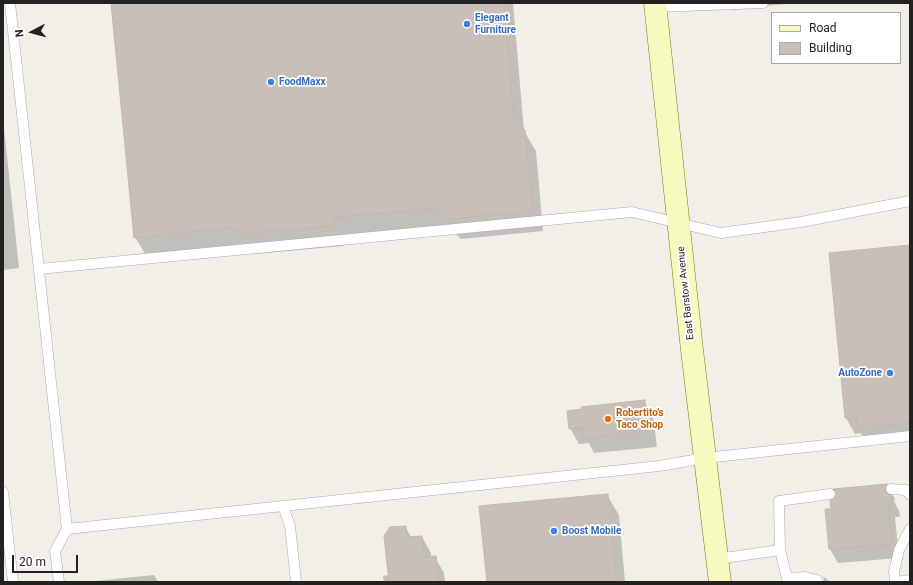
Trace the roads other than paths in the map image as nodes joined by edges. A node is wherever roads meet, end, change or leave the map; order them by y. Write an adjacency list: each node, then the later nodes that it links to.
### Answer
1 (10, 3): 6 (lane)
2 (763, 3): 3 (lane)
3 (655, 5): 5 (main road, East Barstow Avenue)
4 (910, 201): 5 (lane)
5 (678, 222): 6 (lane); 8 (main road, East Barstow Avenue)
6 (39, 268): 14 (lane)
7 (910, 436): 8 (lane)
8 (706, 458): 13 (lane); 17 (main road, East Barstow Avenue)
9 (891, 489): 12 (lane)
10 (3, 492): 21 (lane)
11 (830, 494): 16 (lane)
12 (910, 495)
13 (283, 506): 14 (lane); 23 (lane)
14 (67, 529): 22 (lane)
15 (910, 529): 25 (lane)
16 (780, 550): 17 (lane); 20 (lane)
17 (717, 559): 24 (main road, East Barstow Avenue)
18 (817, 580): 20 (lane)
19 (910, 580): 25 (lane)
20 (789, 581)
21 (14, 582)
22 (59, 582)
23 (296, 582)
24 (720, 582)
25 (895, 582)

